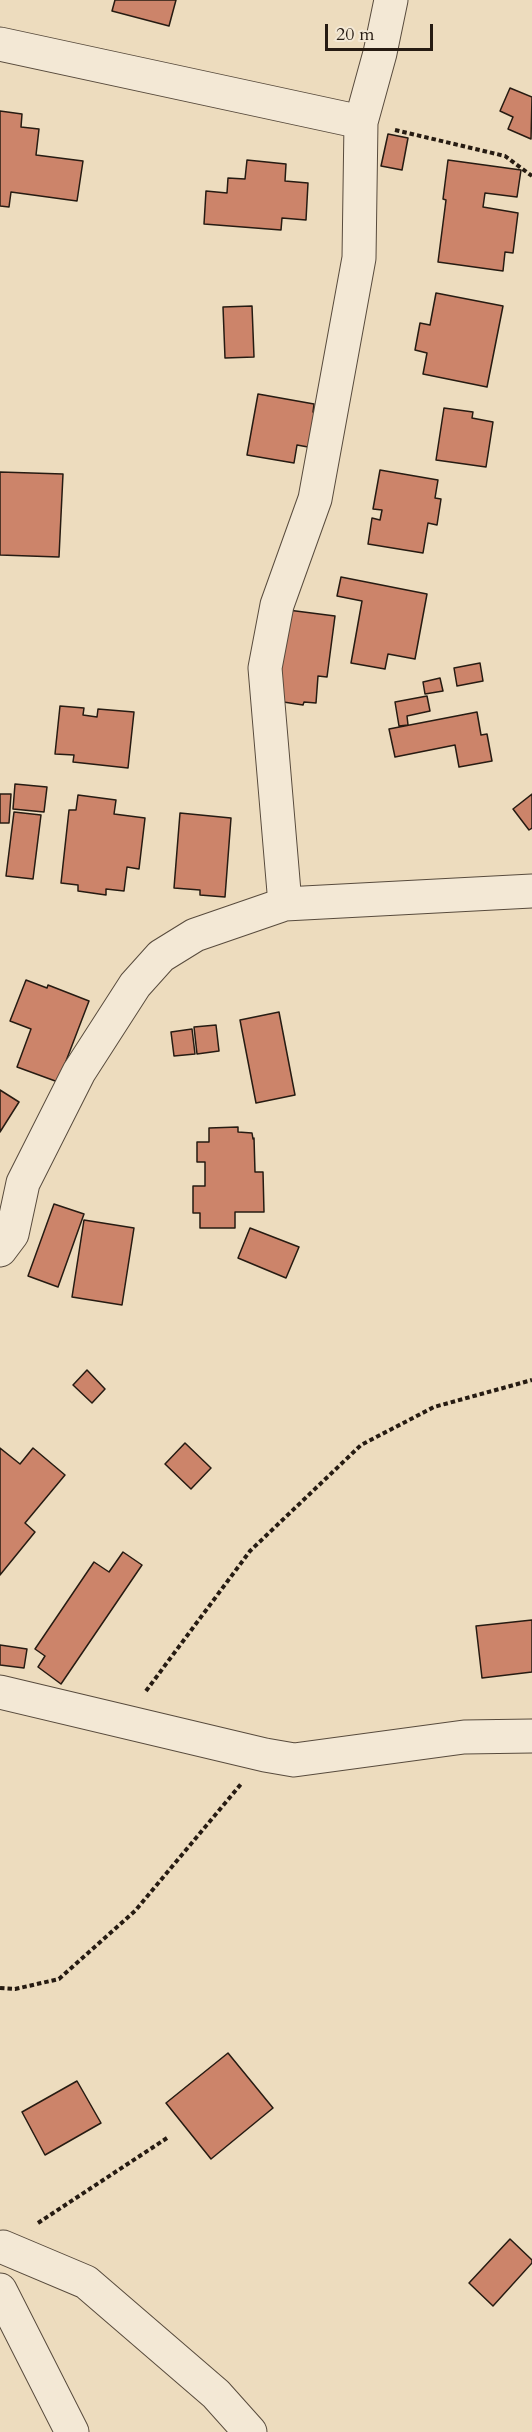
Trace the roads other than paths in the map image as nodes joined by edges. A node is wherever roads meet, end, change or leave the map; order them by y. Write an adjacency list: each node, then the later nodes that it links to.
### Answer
1 (391, 0): 3 (street)
2 (0, 44): 3 (street)
3 (361, 122): 5 (street)
4 (532, 891): 5 (street)
5 (285, 904): 6 (street)
6 (0, 1250)
7 (0, 1692): 8 (street)
8 (532, 1736)
9 (3, 2247): 12 (street)
10 (0, 2290): 11 (street)
11 (72, 2432)
12 (250, 2432)

